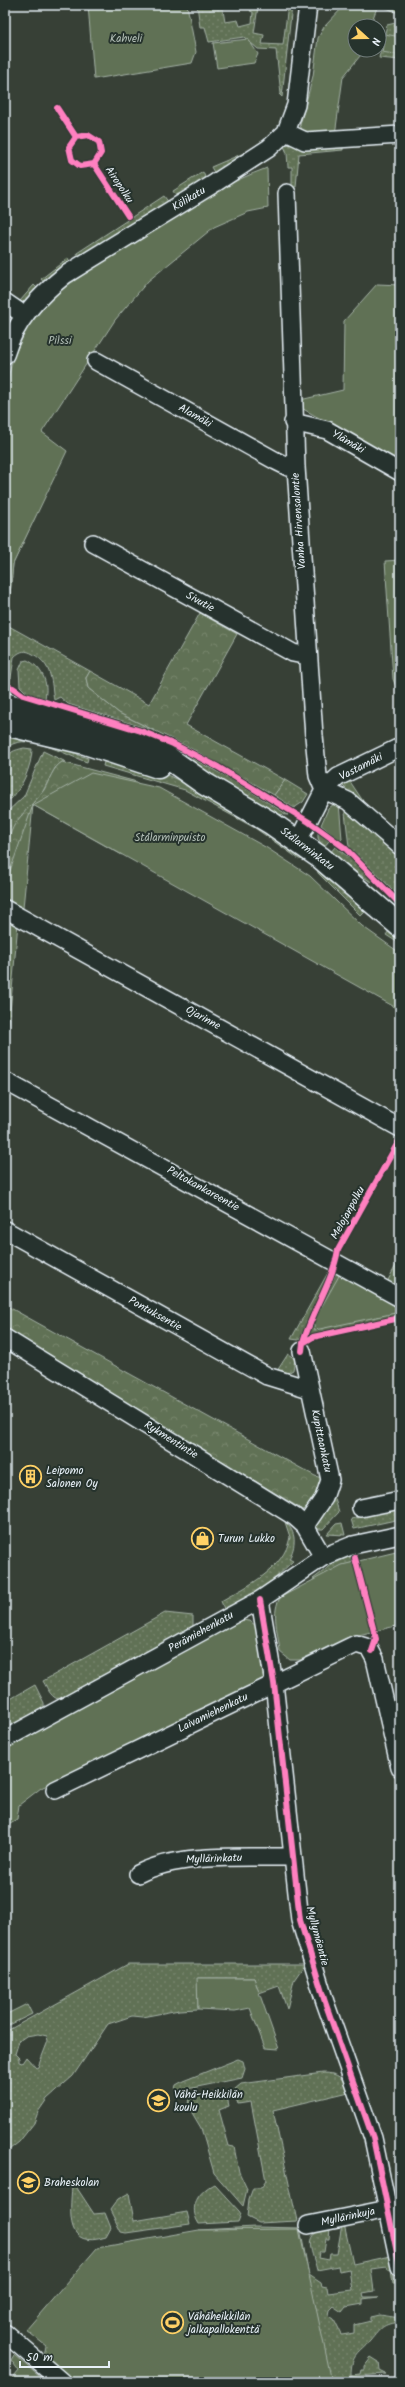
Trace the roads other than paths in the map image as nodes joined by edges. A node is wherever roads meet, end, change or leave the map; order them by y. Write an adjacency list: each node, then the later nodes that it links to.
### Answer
1 (308, 5): 2 (street, Kölikatu)
2 (286, 132): 3 (street); 6 (street, Kölikatu)
3 (400, 134)
4 (287, 193): 9 (street, Vanha Hirvensalontie)
5 (5, 302): 6 (street)
6 (24, 315): 7 (street, Kölikatu)
7 (5, 355)
8 (96, 361): 10 (street, Alamäki)
9 (293, 422): 10 (street, Vanha Hirvensalontie); 11 (street, Ylämäki)
10 (296, 467): 13 (street, Vanha Hirvensalontie)
11 (400, 472)
12 (93, 543): 13 (street, Sivutie)
13 (308, 656): 18 (street, Vanha Hirvensalontie)
14 (5, 704): 17 (main road, Stålarminkatu)
15 (5, 724): 17 (main road, Stålarminkatu)
16 (400, 747): 18 (street, Vastamäki)
17 (205, 784): 19 (main road, Stålarminkatu)
18 (324, 790): 19 (street); 20 (street)
19 (298, 841): 22 (main road, Stålarminkatu)
20 (400, 846)
21 (5, 909): 24 (street, Ojarinne)
22 (400, 926)
23 (5, 1081): 26 (street, Peltokankareentie)
24 (400, 1128)
25 (5, 1230): 29 (street, Pontuksentie)
26 (400, 1298)
27 (5, 1338): 32 (street, Rykmentintie)
28 (302, 1351): 29 (street, Kupittaankatu)
29 (310, 1389): 32 (street, Kupittaankatu)
30 (400, 1500): 31 (street)
31 (361, 1508)
32 (305, 1526): 34 (street, Rykmentintie)
33 (400, 1535): 34 (street, Perämiehenkatu)
34 (323, 1557): 35 (street, Perämiehenkatu)
35 (260, 1600): 36 (street, Myllymäentie); 37 (street, Perämiehenkatu)
36 (274, 1683): 38 (street, Laivamiehenkatu); 39 (street, Laivamiehenkatu); 40 (street, Myllymäentie)
37 (5, 1739)
38 (400, 1768)
39 (55, 1790)
40 (292, 1857): 41 (street, Myllärinkatu); 42 (street, Myllymäentie)
41 (138, 1874)
42 (388, 2209): 43 (street, Myllärinkuja); 44 (street, Myllymäentie)
43 (308, 2225)
44 (400, 2267)
45 (5, 2333): 46 (street)
46 (62, 2382)

